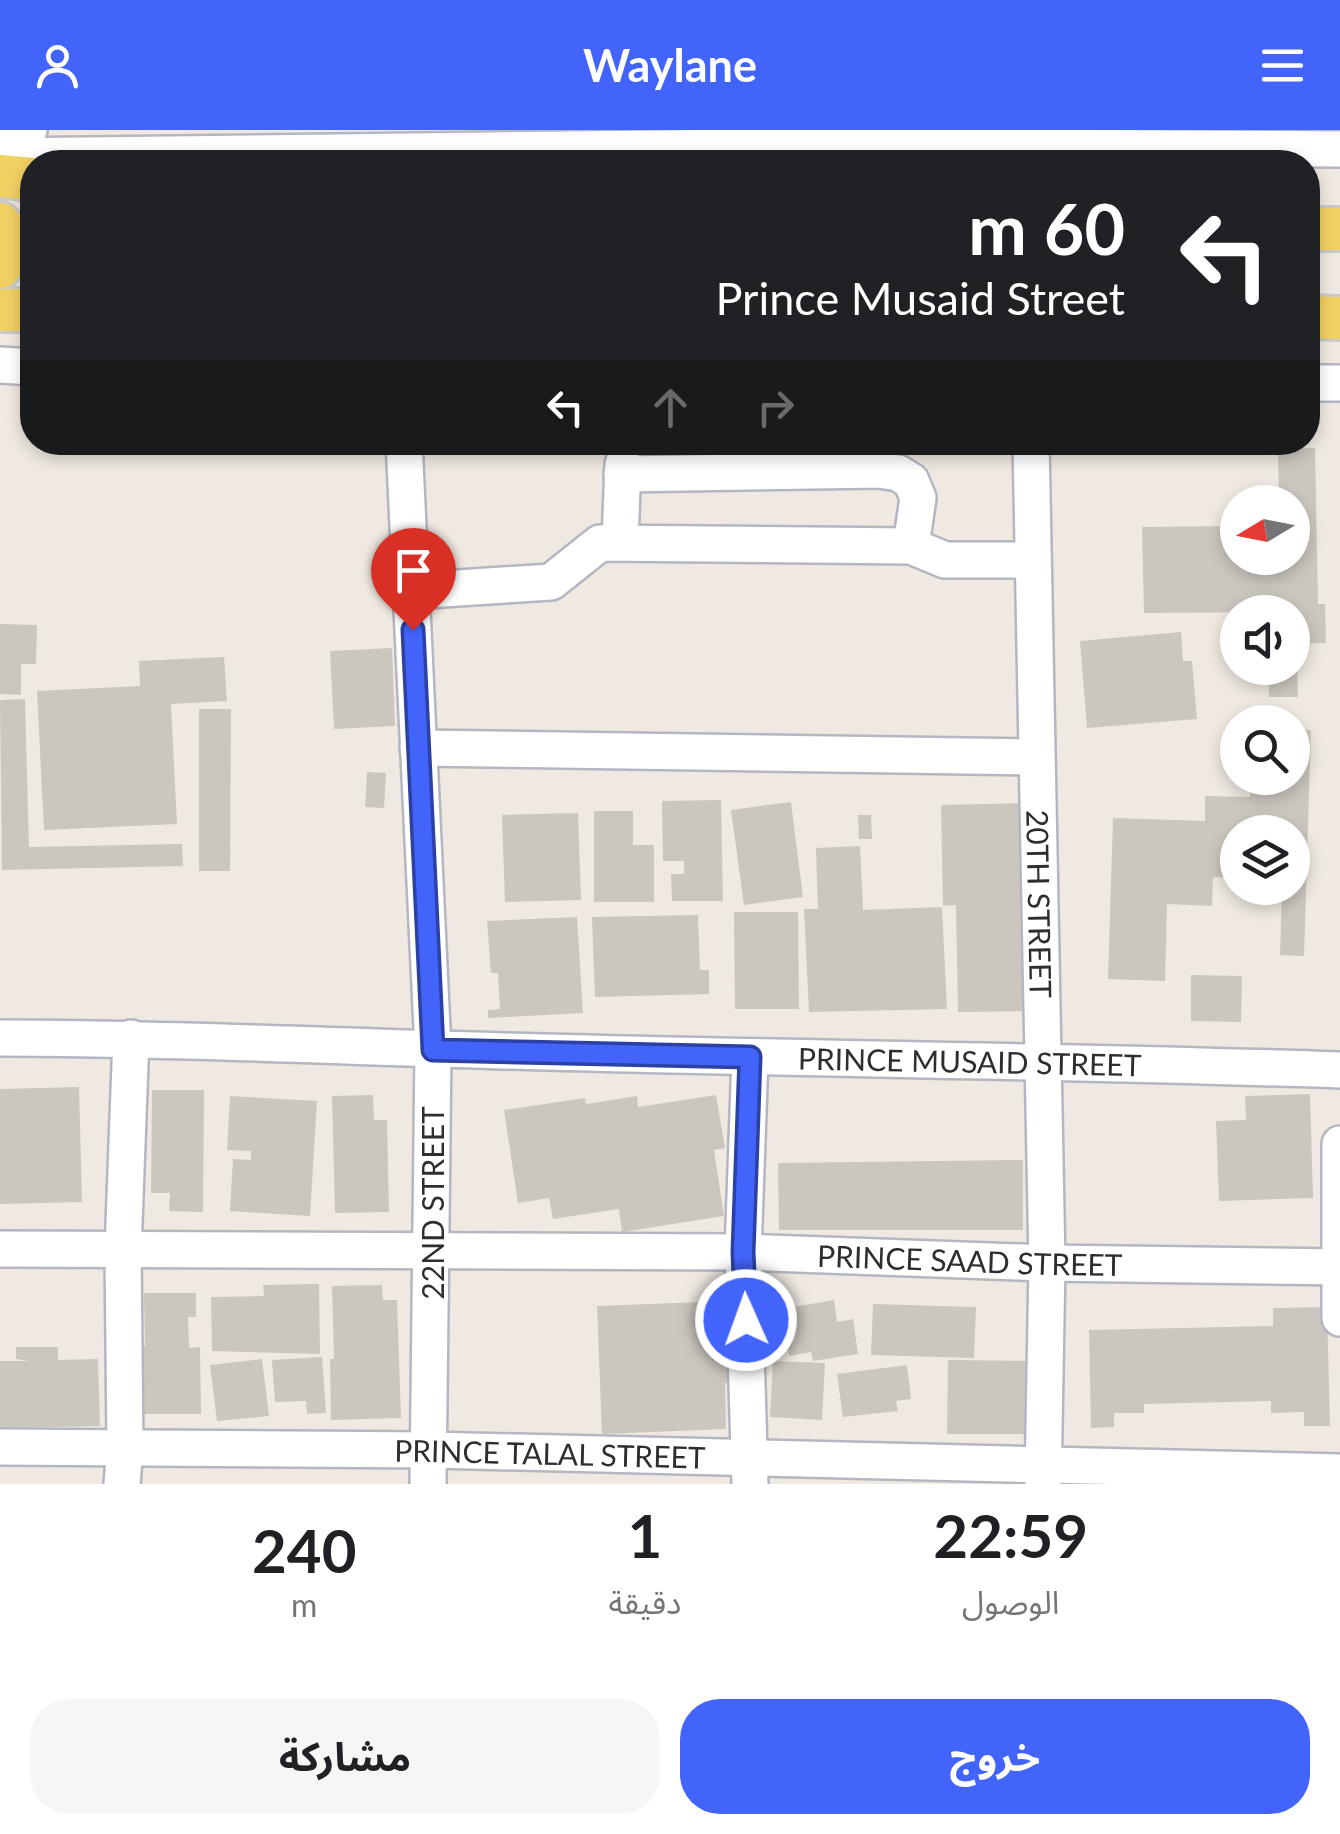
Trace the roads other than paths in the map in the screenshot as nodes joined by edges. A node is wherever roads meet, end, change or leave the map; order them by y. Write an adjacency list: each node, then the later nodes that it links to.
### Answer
1 (29, 130): 3 (street)
2 (659, 130): 4 (street)
3 (0, 134)
4 (829, 146): 5 (street); 6 (street)
5 (497, 150)
6 (1340, 150)
7 (0, 224): 8 (main road)
8 (0, 267)
9 (405, 455): 15 (street, 22ND STREET)
10 (1032, 455): 14 (street, 20TH STREET)
11 (622, 456): 12 (street); 13 (street)
12 (620, 542): 13 (street); 15 (street)
13 (911, 546): 14 (street)
14 (1034, 560): 17 (street, 20TH STREET)
15 (411, 591): 16 (street, 22ND STREET)
16 (418, 748): 17 (street); 20 (street, 22ND STREET)
17 (1037, 757): 22 (street, 20TH STREET)
18 (0, 1038): 19 (street, PRINCE MUSAID STREET)
19 (131, 1038): 20 (street, PRINCE MUSAID STREET); 27 (street)
20 (433, 1050): 21 (street, PRINCE MUSAID STREET); 26 (street, 22ND STREET)
21 (750, 1057): 22 (street, PRINCE MUSAID STREET); 28 (street)
22 (1042, 1060): 23 (street, PRINCE MUSAID STREET); 29 (street, 20TH STREET)
23 (1340, 1070)
24 (1340, 1144): 30 (street)
25 (0, 1249): 27 (street, PRINCE SAAD STREET)
26 (432, 1249): 27 (street, PRINCE SAAD STREET); 28 (street, PRINCE SAAD STREET); 34 (street, 22ND STREET)
27 (123, 1250): 33 (street)
28 (743, 1252): 29 (street, PRINCE SAAD STREET); 35 (street)
29 (1047, 1263): 30 (street, PRINCE SAAD STREET); 37 (street, 20TH STREET)
30 (1339, 1267): 31 (street)
31 (1340, 1318)
32 (0, 1447): 33 (street, PRINCE TALAL STREET)
33 (125, 1447): 34 (street, PRINCE TALAL STREET); 38 (street)
34 (430, 1467): 35 (street, PRINCE TALAL STREET)
35 (750, 1471): 37 (street, PRINCE TALAL STREET)
36 (1340, 1472): 37 (street, PRINCE TALAL STREET)
37 (1043, 1475)
38 (122, 1484)

